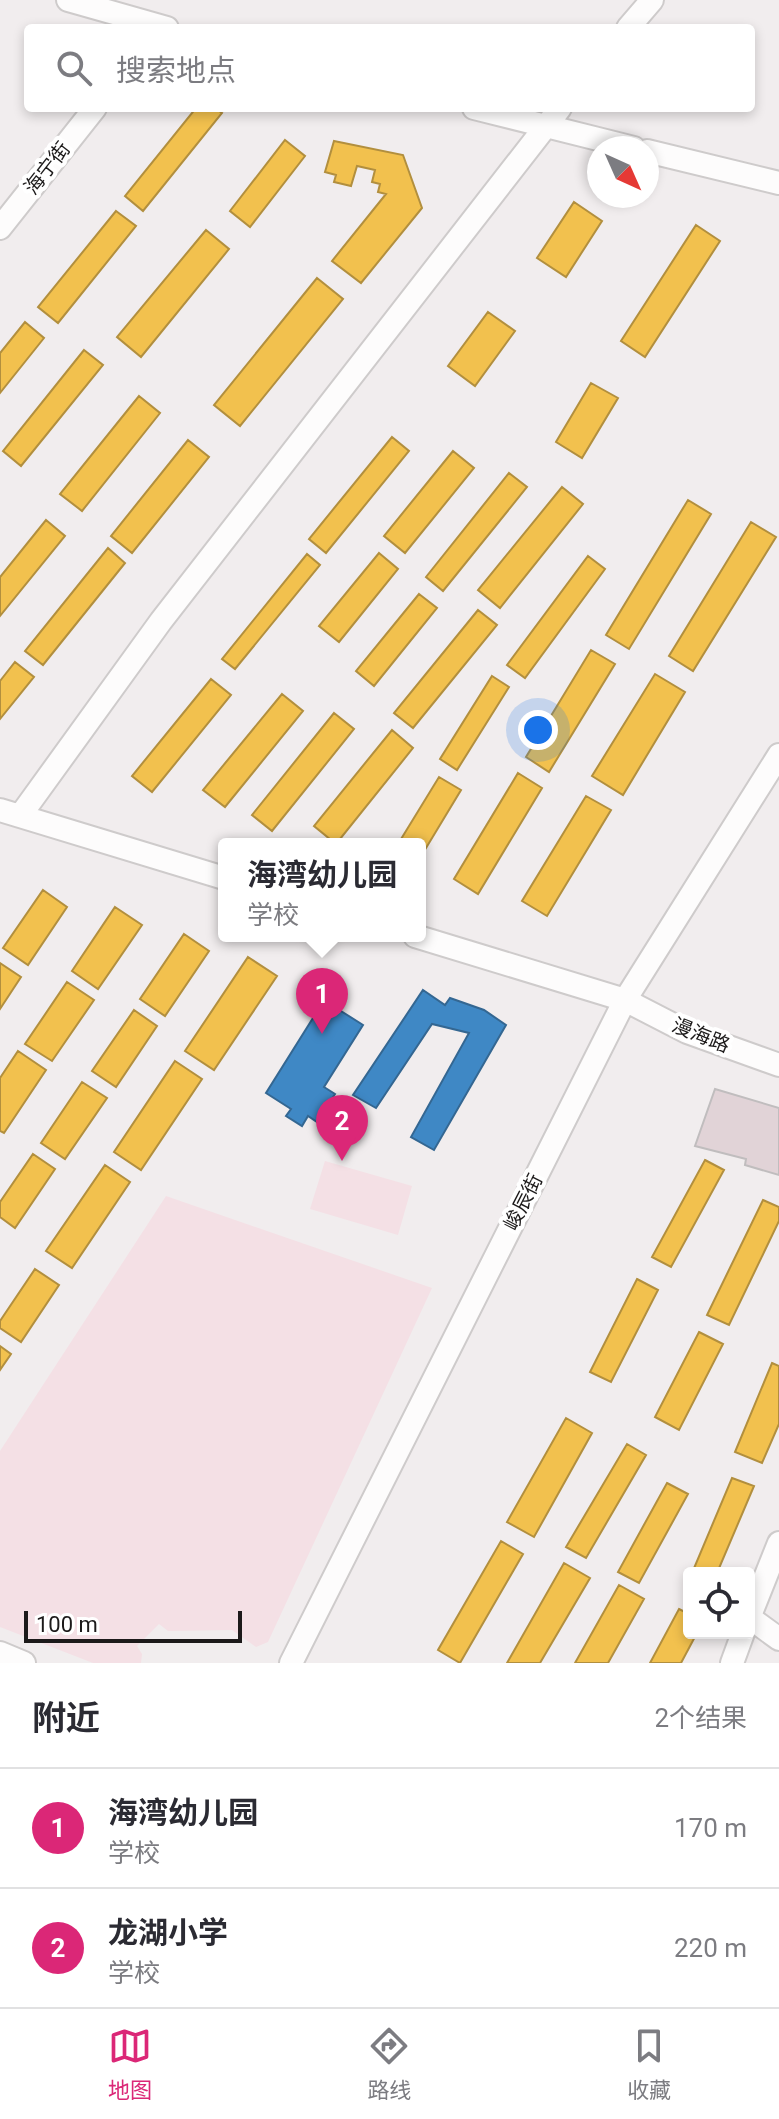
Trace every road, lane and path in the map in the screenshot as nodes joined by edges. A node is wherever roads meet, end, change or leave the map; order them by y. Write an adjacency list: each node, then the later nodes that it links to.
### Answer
1 (68, 0): 3 (street)
2 (652, 0): 4 (street)
3 (151, 24)
4 (631, 24)
5 (92, 112): 12 (street, 海宁街)
6 (490, 112): 8 (street)
7 (556, 112): 8 (street)
8 (544, 126): 9 (street); 14 (street)
9 (587, 137)
10 (659, 154): 11 (street)
11 (779, 183)
12 (0, 228)
13 (779, 755): 17 (street, 峻辰街)
14 (10, 813): 15 (street)
15 (218, 876)
16 (426, 939): 17 (street, 漫海路)
17 (625, 1000): 18 (street, 漫海路); 26 (street, 峻辰街)
18 (779, 1065)
19 (779, 1543): 20 (street)
20 (755, 1603)
21 (755, 1622): 23 (street)
22 (741, 1639): 27 (street)
23 (779, 1639)
24 (0, 1653): 25 (street)
25 (24, 1663)
26 (291, 1663)
27 (732, 1663)

